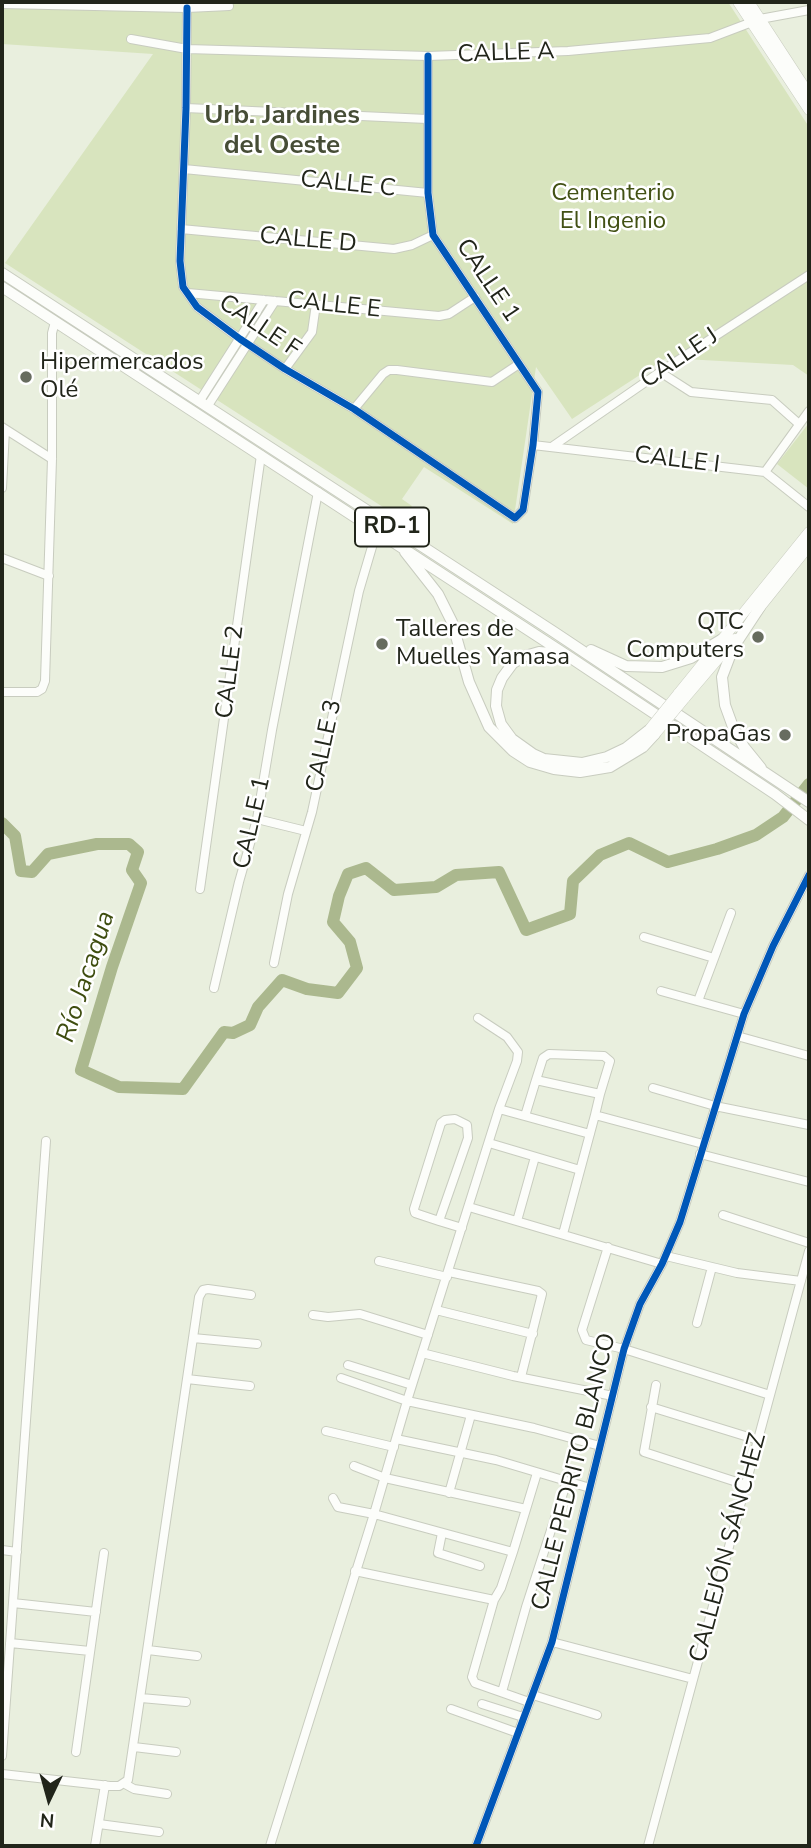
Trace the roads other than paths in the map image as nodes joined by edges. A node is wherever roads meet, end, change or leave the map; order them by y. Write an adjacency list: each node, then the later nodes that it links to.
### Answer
1 (737, 2): 8 (main road)
2 (749, 2): 8 (main road)
3 (6, 3): 4 (street)
4 (127, 4): 6 (street)
5 (229, 6): 6 (street)
6 (187, 8): 10 (street, CALLE F)
7 (809, 10): 8 (street, CALLE A)
8 (756, 20): 11 (street, CALLE A); 12 (main road); 14 (main road)
9 (131, 39): 10 (street, CALLE A)
10 (187, 49): 11 (street, CALLE A); 13 (street, CALLE F)
11 (428, 56): 15 (street, CALLE 1)
12 (807, 87)
13 (186, 108): 15 (street); 16 (street, CALLE F)
14 (809, 110)
15 (427, 118): 17 (street, CALLE 1)
16 (184, 169): 17 (street, CALLE C); 18 (street, CALLE F)
17 (428, 193): 19 (street, CALLE 1)
18 (181, 229): 19 (street, CALLE D); 23 (street, CALLE F)
19 (433, 235): 24 (street, CALLE 1)
20 (2, 273): 34 (highway, RD-1)
21 (809, 275): 33 (street, CALLE J)
22 (2, 287): 28 (highway, RD-1)
23 (188, 293): 25 (street, CALLE E); 29 (street, CALLE F)
24 (475, 297): 27 (street, CALLE E); 31 (street, CALLE 1)
25 (264, 300): 26 (street, CALLE E); 29 (street)
26 (275, 300): 27 (street, CALLE E); 30 (street)
27 (316, 304): 32 (street)
28 (55, 321): 41 (highway, RD-1); 42 (street)
29 (240, 339): 30 (street, CALLE F); 34 (street)
30 (248, 344): 32 (street, CALLE F); 34 (street)
31 (519, 364): 35 (street); 39 (street, CALLE 1)
32 (285, 369): 35 (street, CALLE F)
33 (660, 372): 37 (street); 40 (street, CALLE J)
34 (203, 405): 55 (highway, RD-1)
35 (354, 409): 47 (street, CALLE F)
36 (809, 411): 37 (street)
37 (799, 424): 43 (street)
38 (4, 429): 42 (street); 44 (street)
39 (533, 444): 40 (street, CALLE I); 47 (street, CALLE 1)
40 (553, 446): 43 (street, CALLE I)
41 (261, 455): 45 (highway, RD-1); 68 (street, CALLE 2)
42 (52, 459): 53 (street)
43 (765, 472): 46 (street)
44 (2, 488)
45 (318, 492): 48 (highway, RD-1); 64 (street, CALLE 1)
46 (809, 507)
47 (518, 516)
48 (377, 530): 50 (highway, RD-1); 66 (street, CALLE 3)
49 (809, 532): 56 (main road)
50 (399, 544): 57 (highway, RD-1); 60 (highway)
51 (809, 548): 54 (main road)
52 (2, 558): 53 (street)
53 (49, 576): 58 (street)
54 (760, 607): 59 (main road); 61 (highway)
55 (554, 632): 56 (highway); 61 (highway, RD-1)
56 (724, 638): 59 (main road)
57 (568, 656): 60 (highway); 62 (highway, RD-1)
58 (2, 692)
59 (681, 697): 60 (main road, bridge)
60 (652, 732)
61 (770, 778): 62 (highway, RD-1)
62 (777, 789): 63 (highway, RD-1); 65 (highway, RD-1)
63 (809, 802)
64 (257, 819): 66 (street); 73 (street, CALLE 1)
65 (809, 819)
66 (306, 831): 72 (street, CALLE 3)
67 (809, 875): 76 (street, CALLE PEDRITO BLANCO)
68 (200, 889)
69 (731, 913): 71 (street)
70 (644, 937): 71 (street)
71 (714, 958): 75 (street)
72 (274, 963)
73 (214, 988)
74 (661, 991): 75 (street)
75 (698, 1001): 76 (street)
76 (744, 1014): 78 (street, CALLE PEDRITO BLANCO)
77 (478, 1018): 84 (street)
78 (737, 1036): 79 (street); 83 (street, CALLE PEDRITO BLANCO)
79 (809, 1056)
80 (536, 1080): 82 (street); 82 (street); 86 (street)
81 (653, 1088): 83 (street)
82 (600, 1094): 85 (street)
83 (715, 1105): 87 (street); 91 (street, CALLE PEDRITO BLANCO)
84 (499, 1109): 86 (street); 90 (street)
85 (595, 1115): 88 (street); 91 (street)
86 (525, 1116): 88 (street)
87 (809, 1125)
88 (590, 1134): 94 (street)
89 (46, 1141): 149 (street)
90 (489, 1143): 93 (street); 96 (street)
91 (703, 1144): 92 (street, CALLE PEDRITO BLANCO)
92 (700, 1154): 95 (street); 105 (street, CALLE PEDRITO BLANCO)
93 (535, 1157): 94 (street); 99 (street)
94 (580, 1170): 101 (street)
95 (809, 1182)
96 (470, 1207): 99 (street); 100 (street)
97 (723, 1215): 102 (street)
98 (439, 1221): 98 (street); 100 (street)
99 (517, 1221): 101 (street)
100 (463, 1227): 108 (street)
101 (563, 1234): 103 (street)
102 (809, 1244)
103 (608, 1247): 105 (street); 118 (street)
104 (809, 1251): 109 (street, CALLEJÓN SÁNCHEZ)
105 (664, 1260): 107 (street); 118 (street, CALLE PEDRITO BLANCO)
106 (379, 1261): 108 (street)
107 (712, 1267): 109 (street); 113 (street)
108 (448, 1274): 111 (street); 114 (street)
109 (801, 1281): 127 (street, CALLEJÓN SÁNCHEZ)
110 (251, 1295): 116 (street)
111 (436, 1310): 114 (street); 115 (street)
112 (313, 1315): 115 (street)
113 (697, 1323)
114 (533, 1334): 121 (street)
115 (428, 1335): 119 (street)
116 (192, 1338): 117 (street); 123 (street)
117 (257, 1344)
118 (624, 1349): 127 (street); 128 (street, CALLE PEDRITO BLANCO)
119 (422, 1353): 121 (street); 124 (street)
120 (348, 1365): 124 (street)
121 (521, 1377): 128 (street)
122 (341, 1378): 129 (street)
123 (187, 1379): 126 (street); 159 (street)
124 (412, 1385): 129 (street)
125 (656, 1385): 130 (street)
126 (250, 1386)
127 (770, 1395): 133 (street, CALLEJÓN SÁNCHEZ)
128 (613, 1396): 135 (street, CALLE PEDRITO BLANCO)
129 (407, 1401): 131 (street); 134 (street)
130 (651, 1408): 133 (street); 141 (street)
131 (471, 1415): 135 (street); 136 (street)
132 (326, 1431): 134 (street)
133 (758, 1440): 141 (street, CALLEJÓN SÁNCHEZ)
134 (395, 1443): 136 (street); 139 (street)
135 (600, 1446): 142 (street, CALLE PEDRITO BLANCO)
136 (460, 1454): 138 (street); 143 (street)
137 (354, 1466): 139 (street)
138 (537, 1473): 140 (street); 145 (street)
139 (385, 1478): 143 (street); 146 (street)
140 (567, 1481): 142 (street); 164 (street)
141 (746, 1485): 162 (street, CALLEJÓN SÁNCHEZ)
142 (590, 1488): 157 (street, CALLE PEDRITO BLANCO)
143 (449, 1493): 145 (street)
144 (333, 1498): 146 (street)
145 (526, 1509): 150 (street)
146 (374, 1514): 147 (street); 153 (street)
147 (442, 1533): 150 (street); 152 (street)
148 (2, 1550): 149 (street)
149 (17, 1552): 155 (street)
150 (513, 1552): 154 (street)
151 (104, 1553): 156 (street)
152 (480, 1566)
153 (355, 1571): 154 (street); 185 (street)
154 (494, 1600): 164 (street)
155 (13, 1603): 156 (street); 158 (street)
156 (96, 1612): 160 (street)
157 (552, 1642): 162 (street); 166 (street, CALLE PEDRITO BLANCO)
158 (10, 1643): 160 (street); 163 (street)
159 (148, 1650): 161 (street); 165 (street)
160 (90, 1651): 175 (street)
161 (197, 1656)
162 (693, 1679): 187 (street, CALLEJÓN SÁNCHEZ)
163 (4, 1687): 172 (street)
164 (502, 1692): 166 (street)
165 (141, 1698): 167 (street); 174 (street)
166 (531, 1699): 170 (street); 171 (street, CALLE PEDRITO BLANCO)
167 (186, 1702)
168 (482, 1704): 171 (street)
169 (452, 1709): 173 (street)
170 (597, 1715)
171 (523, 1717): 173 (street, CALLE PEDRITO BLANCO)
172 (3, 1727): 177 (street)
173 (517, 1733): 186 (street, CALLE PEDRITO BLANCO)
174 (134, 1748): 176 (street); 179 (street)
175 (76, 1752)
176 (176, 1752)
177 (2, 1755)
178 (2, 1774): 180 (street)
179 (125, 1784): 180 (street); 181 (street)
180 (106, 1785): 182 (street)
181 (167, 1794)
182 (99, 1824): 183 (street); 184 (street)
183 (159, 1832)
184 (95, 1846)
185 (270, 1846)
186 (476, 1846)
187 (648, 1846)

